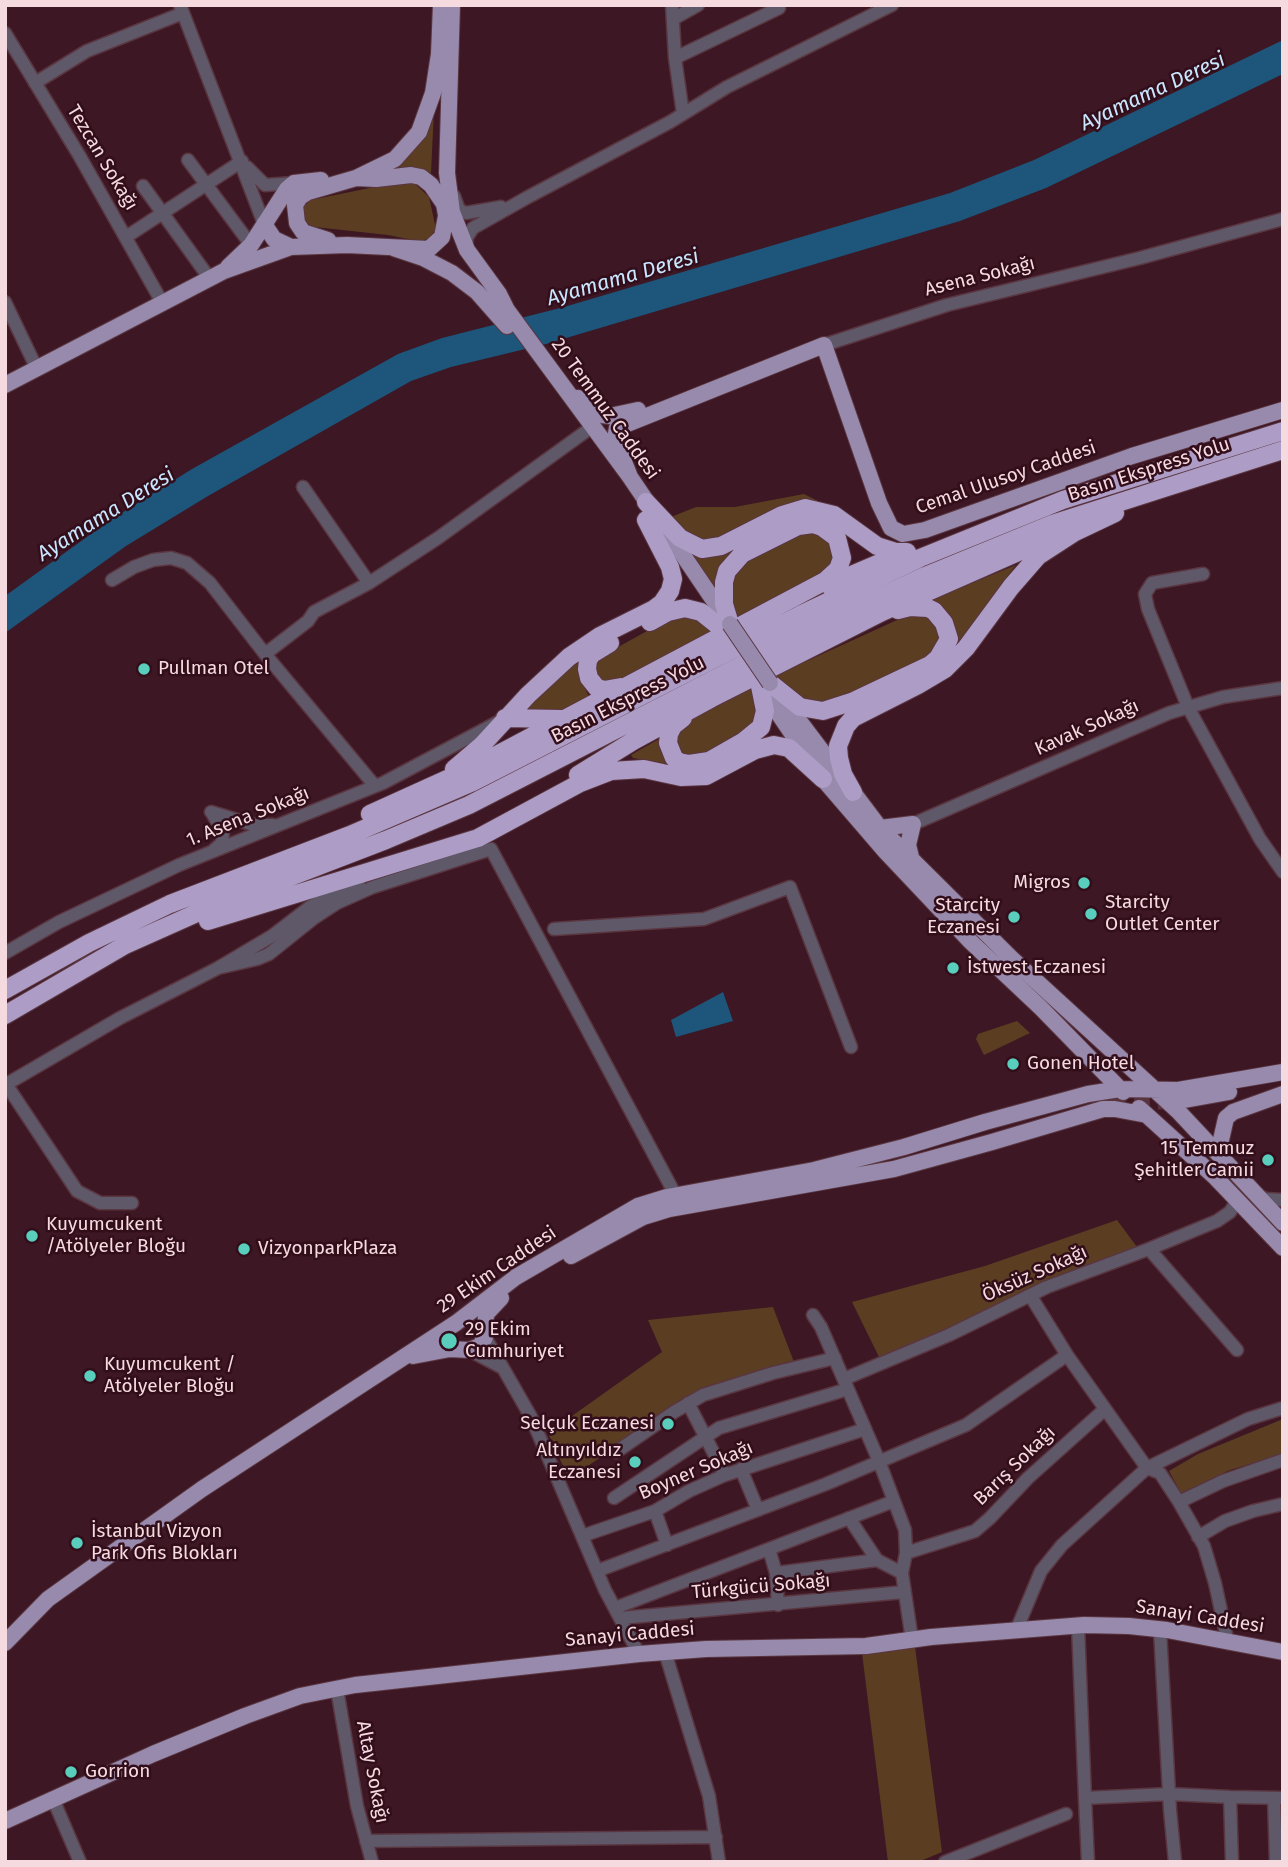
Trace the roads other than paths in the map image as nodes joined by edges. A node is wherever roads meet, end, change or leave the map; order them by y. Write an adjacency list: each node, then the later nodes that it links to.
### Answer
1 (441, 5): 15 (main road)
2 (698, 5): 7 (street)
3 (892, 5): 11 (street)
4 (779, 8): 9 (street)
5 (182, 9): 10 (street); 13 (street)
6 (452, 12): 14 (main road); 20 (main road)
7 (673, 12): 9 (street)
8 (5, 33): 10 (street, Tezcan Sokağı)
9 (675, 58): 11 (street)
10 (35, 83): 24 (street, Tezcan Sokağı)
11 (683, 114): 19 (street)
12 (188, 160): 17 (street)
13 (242, 161): 16 (street); 17 (street); 23 (street)
14 (447, 173): 19 (street); 29 (main road)
15 (350, 179): 16 (main road); 20 (main road); 26 (main road)
16 (294, 183): 23 (main road)
17 (204, 184): 21 (street); 25 (street)
18 (144, 186): 21 (street)
19 (527, 197): 29 (street)
20 (445, 210): 28 (main road); 33 (main road)
21 (162, 212): 24 (street); 30 (street)
22 (1283, 219): 34 (street, Asena Sokağı)
23 (264, 224): 25 (main road); 27 (main road)
24 (126, 237): 32 (street, Tezcan Sokağı)
25 (251, 245): 30 (main road)
26 (347, 245): 27 (main road); 28 (main road)
27 (291, 247): 30 (main road)
28 (393, 248): 33 (main road)
29 (467, 250): 33 (main road)
30 (217, 275): 32 (main road)
31 (5, 302): 35 (street)
32 (163, 304): 35 (main road)
33 (503, 312): 36 (main road)
34 (824, 345): 39 (main road, Asena Sokağı); 40 (main road, Cemal Ulusoy Caddesi)
35 (37, 369): 37 (main road)
36 (548, 375): 38 (main road, 20 Temmuz Caddesi); 42 (main road)
37 (5, 386)
38 (566, 390): 39 (main road); 44 (main road, 20 Temmuz Caddesi)
39 (695, 397): 44 (main road)
40 (1283, 410)
41 (1283, 431): 47 (highway, Basın Ekspress Yolu)
42 (585, 432): 48 (main road); 53 (street)
43 (1283, 450): 45 (highway, Basın Ekspress Yolu)
44 (630, 477): 48 (main road, 20 Temmuz Caddesi)
45 (1184, 480): 49 (highway); 81 (highway, Basın Ekspress Yolu)
46 (303, 487): 53 (street)
47 (1063, 500): 50 (highway); 77 (highway, Basın Ekspress Yolu)
48 (646, 511): 50 (highway); 55 (main road); 63 (highway)
49 (1115, 513): 56 (highway); 67 (highway)
50 (907, 552): 54 (highway)
51 (1203, 575): 62 (street)
52 (112, 580): 57 (street)
53 (369, 583): 57 (street)
54 (798, 597): 55 (highway); 58 (highway)
55 (725, 626): 58 (highway); 59 (main road)
56 (855, 626): 59 (highway); 61 (highway)
57 (265, 654): 66 (street)
58 (638, 681): 64 (highway)
59 (765, 684): 61 (highway); 65 (main road); 67 (main road)
60 (1283, 688): 62 (street, Kavak Sokağı)
61 (712, 698): 69 (highway)
62 (1188, 707): 70 (street, Kavak Sokağı); 76 (street)
63 (505, 718): 64 (highway); 66 (street, 1. Asena Sokağı); 68 (highway)
64 (568, 718): 68 (highway)
65 (823, 779): 69 (highway); 79 (main road)
66 (375, 786): 71 (street, 1. Asena Sokağı)
67 (853, 792): 72 (main road)
68 (409, 796): 77 (highway)
69 (524, 815): 75 (highway)
70 (913, 824): 72 (main road); 74 (main road)
71 (280, 825): 73 (street, 1. Asena Sokağı); 73 (street)
72 (880, 828): 74 (main road)
73 (211, 853): 80 (street, 1. Asena Sokağı)
74 (912, 861): 91 (main road)
75 (397, 863): 81 (highway); 82 (street)
76 (1283, 872)
77 (170, 904): 83 (highway, Basın Ekspress Yolu)
78 (554, 929): 85 (street)
79 (971, 942): 86 (main road); 90 (main road)
80 (5, 953)
81 (99, 961): 84 (highway, Basın Ekspress Yolu)
82 (218, 968): 89 (street); 98 (street)
83 (5, 990)
84 (5, 1015)
85 (851, 1047)
86 (1098, 1066): 90 (main road); 92 (main road)
87 (1283, 1072): 91 (main road)
88 (1283, 1082): 94 (main road)
89 (6, 1084): 100 (street)
90 (1117, 1089): 91 (main road); 92 (main road, 29 Ekim Caddesi); 95 (main road); 97 (main road)
91 (1154, 1089): 96 (main road)
92 (1088, 1094): 98 (main road, 29 Ekim Caddesi)
93 (1283, 1094): 96 (main road)
94 (1180, 1101)
95 (1147, 1115): 97 (main road, 29 Ekim Caddesi); 99 (main road)
96 (1223, 1159): 101 (main road)
97 (929, 1160): 107 (main road, 29 Ekim Caddesi)
98 (676, 1196): 106 (main road, 29 Ekim Caddesi)
99 (1237, 1201): 102 (main road); 103 (street, Öksüz Sokağı)
100 (132, 1203)
101 (1280, 1209)
102 (1283, 1248)
103 (1149, 1249): 104 (street, Öksüz Sokağı); 109 (street)
104 (1030, 1295): 110 (street); 114 (street, Öksüz Sokağı)
105 (813, 1315): 111 (street)
106 (459, 1320): 107 (main road); 108 (main road); 112 (main road, 29 Ekim Caddesi)
107 (485, 1334): 108 (main road); 113 (street)
108 (466, 1349): 112 (main road); 113 (street)
109 (1237, 1350)
110 (1067, 1356): 117 (street); 122 (street)
111 (835, 1357): 114 (street); 115 (street)
112 (401, 1359): 149 (main road, 29 Ekim Caddesi)
113 (503, 1368): 133 (street)
114 (846, 1384): 118 (street); 119 (street, Öksüz Sokağı)
115 (688, 1403): 119 (street); 120 (street)
116 (1283, 1408): 123 (street)
117 (1105, 1409): 123 (street); 137 (street, Barış Sokağı)
118 (865, 1429): 122 (street); 124 (street, Boyner Sokağı)
119 (706, 1437): 125 (street); 126 (street, Öksüz Sokağı)
120 (616, 1452)
121 (1283, 1460): 128 (street)
122 (879, 1461): 127 (street); 130 (street)
123 (1147, 1468): 128 (street); 147 (street)
124 (741, 1469): 125 (street, Boyner Sokağı); 130 (street)
125 (725, 1475): 131 (street, Boyner Sokağı)
126 (614, 1498)
127 (894, 1501): 132 (street); 137 (street)
128 (1179, 1502): 134 (street)
129 (1283, 1504): 134 (street)
130 (758, 1510): 135 (street)
131 (655, 1511): 133 (street, Boyner Sokağı); 135 (street)
132 (849, 1518): 136 (street); 138 (street)
133 (582, 1536): 139 (street)
134 (1198, 1537): 150 (street)
135 (667, 1545): 139 (street)
136 (768, 1549): 140 (street); 144 (street)
137 (906, 1553): 141 (street)
138 (877, 1560): 140 (street); 141 (street)
139 (597, 1571): 144 (street)
140 (776, 1573): 143 (street)
141 (902, 1573): 142 (street)
142 (904, 1592): 143 (street, Türkgücü Sokağı); 148 (street)
143 (778, 1605): 144 (street, Türkgücü Sokağı)
144 (618, 1613): 153 (street)
145 (1078, 1626): 146 (main road, Sanayi Caddesi); 147 (main road, Sanayi Caddesi); 157 (street)
146 (1160, 1630): 150 (main road, Sanayi Caddesi); 155 (street)
147 (1016, 1631): 148 (main road, Sanayi Caddesi)
148 (912, 1640): 151 (main road, Sanayi Caddesi)
149 (5, 1643)
150 (1228, 1643): 152 (main road, Sanayi Caddesi)
151 (665, 1652): 153 (main road, Sanayi Caddesi); 162 (street)
152 (1283, 1652)
153 (639, 1654): 154 (main road, Sanayi Caddesi)
154 (337, 1689): 159 (main road, Sanayi Caddesi); 163 (street, Altay Sokağı)
155 (1169, 1794): 156 (street); 157 (street); 169 (street)
156 (1230, 1797): 158 (street); 170 (street)
157 (1085, 1798): 168 (street)
158 (1278, 1798): 171 (street)
159 (53, 1799): 161 (main road, Sanayi Caddesi); 164 (street)
160 (1066, 1814): 167 (street)
161 (5, 1821)
162 (716, 1837): 163 (street); 166 (street)
163 (366, 1840): 165 (street, Altay Sokağı)
164 (80, 1862)
165 (372, 1862)
166 (719, 1862)
167 (945, 1862)
168 (1088, 1862)
169 (1175, 1862)
170 (1232, 1862)
171 (1276, 1862)

